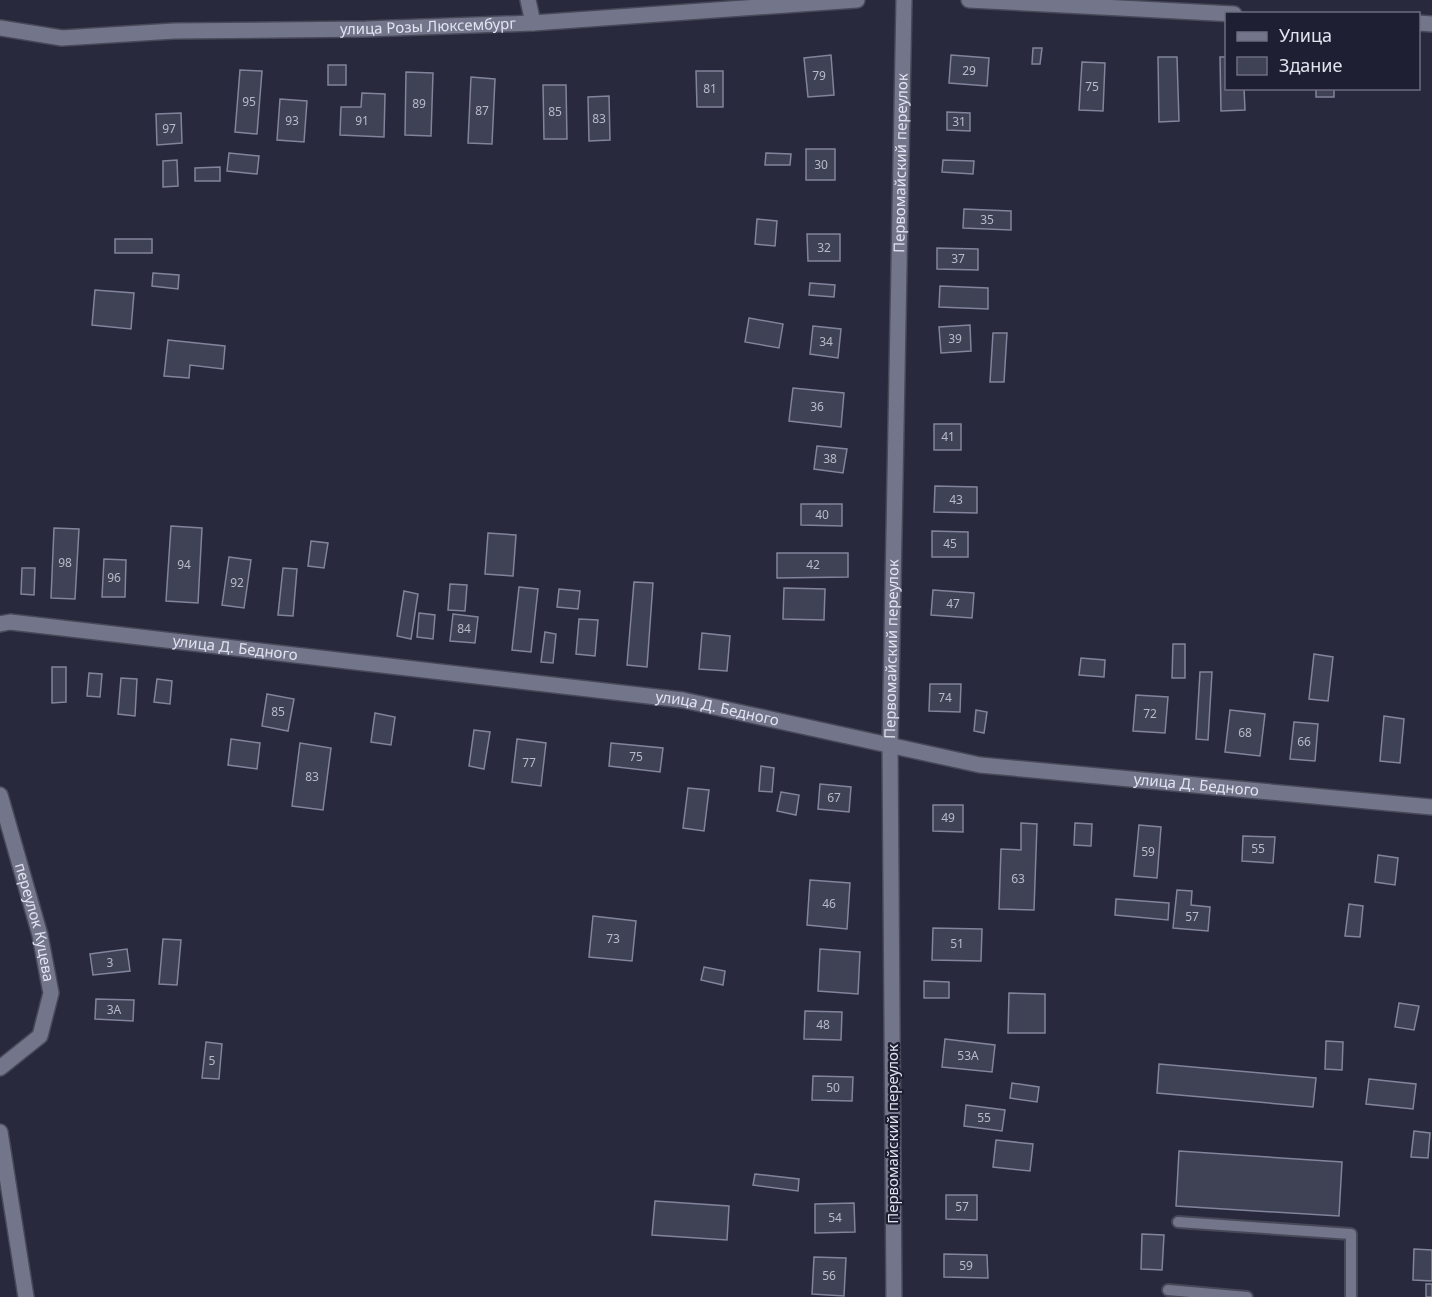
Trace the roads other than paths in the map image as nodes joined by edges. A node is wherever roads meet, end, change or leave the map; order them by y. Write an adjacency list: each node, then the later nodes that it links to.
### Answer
1 (528, 0): 6 (street)
2 (857, 0): 6 (street, улица Розы Люксембург)
3 (904, 0): 9 (street, Первомайский переулок)
4 (969, 0): 5 (street)
5 (1225, 14)
6 (533, 23): 7 (street, улица Розы Люксембург)
7 (0, 28)
8 (0, 624): 9 (street, улица Д. Бедного)
9 (891, 746): 11 (street, улица Д. Бедного); 17 (street, Первомайский переулок)
10 (0, 795): 12 (street, переулок Куцева)
11 (1432, 807)
12 (0, 1068)
13 (0, 1132): 16 (street)
14 (1178, 1222): 19 (lane)
15 (1168, 1290): 18 (lane)
16 (26, 1297)
17 (894, 1297)
18 (1247, 1297)
19 (1351, 1297)

